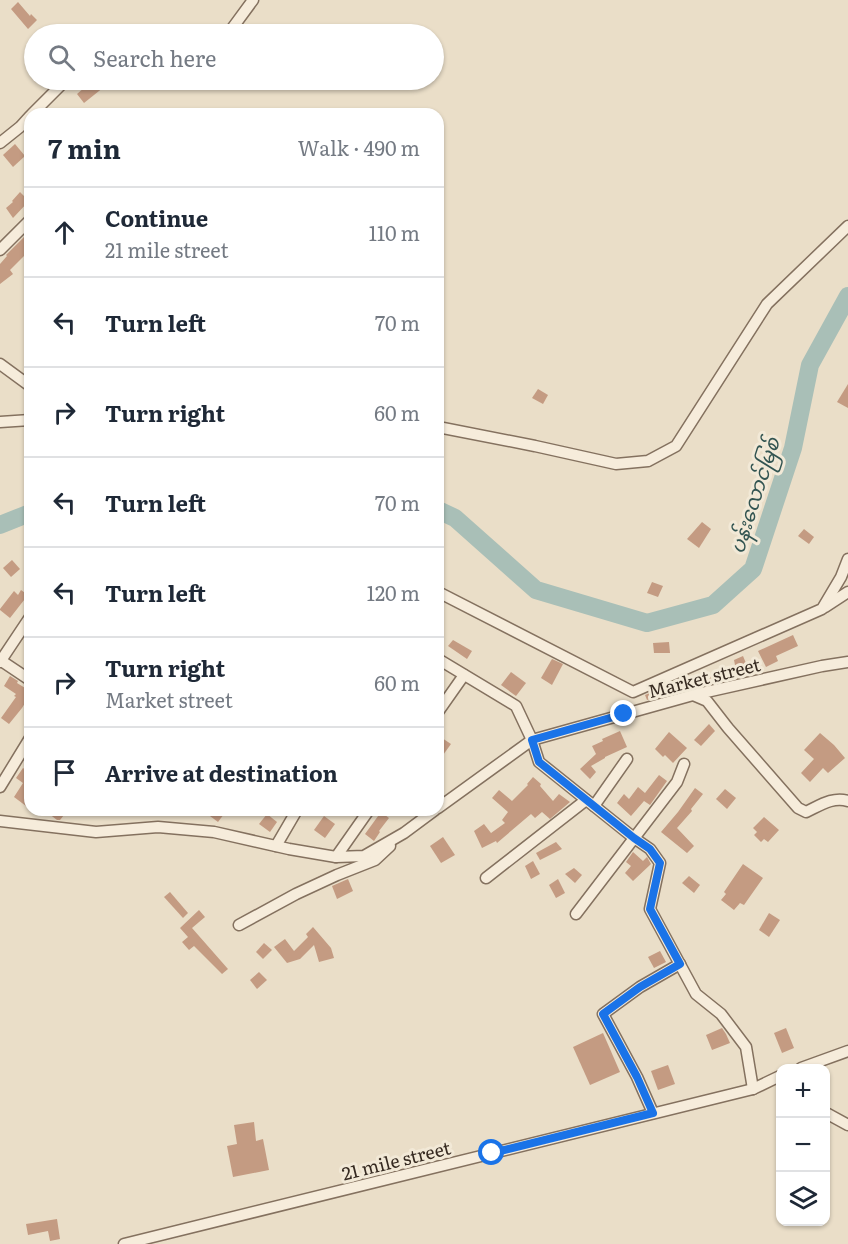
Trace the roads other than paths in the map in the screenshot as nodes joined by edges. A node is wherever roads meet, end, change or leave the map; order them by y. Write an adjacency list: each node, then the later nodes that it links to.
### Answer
1 (253, 0): 2 (street)
2 (235, 24)
3 (56, 90): 4 (street)
4 (38, 108)
5 (24, 123): 6 (street)
6 (0, 143)
7 (24, 226): 9 (street)
8 (848, 226): 14 (street)
9 (0, 250)
10 (0, 364): 11 (street)
11 (24, 382)
12 (24, 420): 13 (street)
13 (0, 422)
14 (444, 428)
15 (848, 560): 18 (street)
16 (848, 592): 18 (street)
17 (444, 595): 18 (street)
18 (822, 609)
19 (24, 626): 20 (street)
20 (0, 661): 24 (street)
21 (848, 662): 25 (street, Market street)
22 (444, 663): 23 (street)
23 (464, 675): 26 (street); 27 (street)
24 (24, 676)
25 (693, 694): 27 (street, Market street); 32 (street)
26 (444, 703)
27 (532, 740): 33 (street); 34 (street, Market street)
28 (24, 748): 31 (street)
29 (627, 759): 33 (street)
30 (684, 764): 40 (street)
31 (0, 787)
32 (848, 801)
33 (590, 803): 40 (street); 43 (street)
34 (444, 804)
35 (294, 816): 41 (street)
36 (365, 816): 42 (street)
37 (427, 816): 39 (street, Market street)
38 (0, 821): 41 (street, Market street)
39 (404, 833): 42 (street, Market street); 45 (street)
40 (634, 838): 44 (street); 46 (street)
41 (276, 846): 42 (street, Market street)
42 (336, 857)
43 (486, 878)
44 (576, 914)
45 (239, 925)
46 (680, 964): 50 (street); 51 (street)
47 (848, 1051): 48 (street)
48 (812, 1064)
49 (776, 1078): 50 (street, 21 mile street)
50 (753, 1089): 51 (street, 21 mile street)
51 (653, 1113): 54 (street, 21 mile street)
52 (830, 1116): 53 (street)
53 (848, 1125)
54 (123, 1244)

